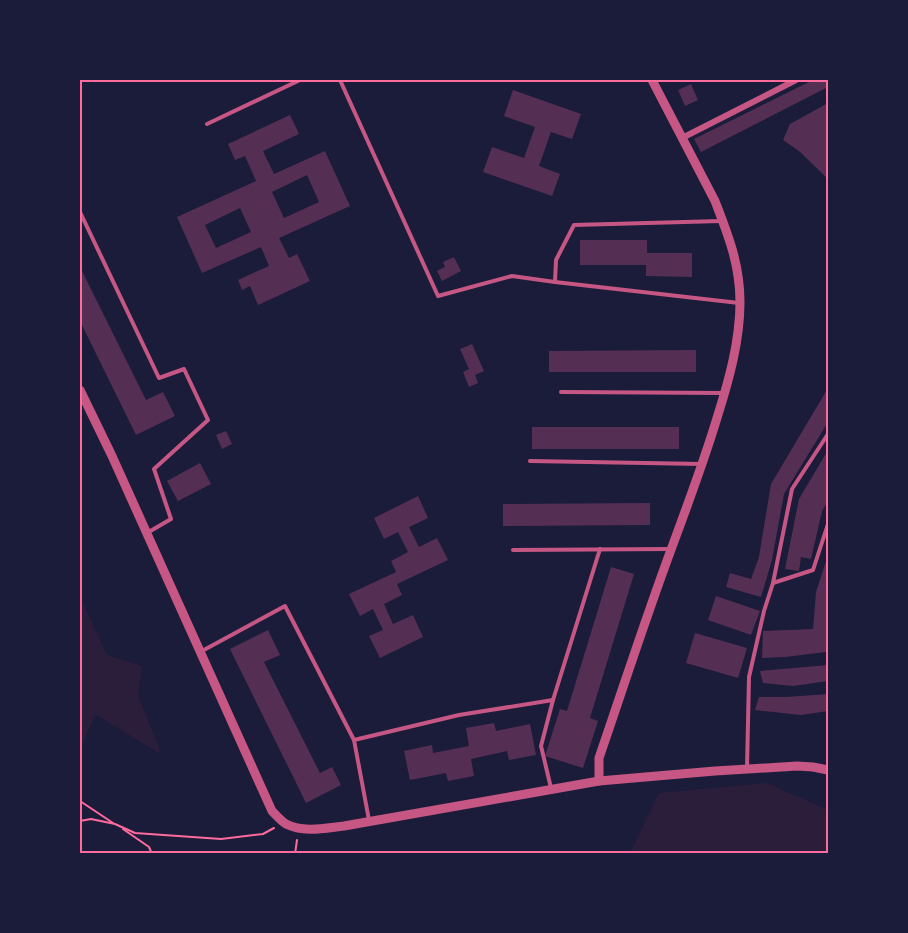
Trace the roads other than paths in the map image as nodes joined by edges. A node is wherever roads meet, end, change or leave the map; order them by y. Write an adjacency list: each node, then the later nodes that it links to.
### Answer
1 (300, 80): 5 (lane)
2 (340, 80): 9 (lane)
3 (652, 80): 6 (street)
4 (796, 80): 6 (street)
5 (207, 124)
6 (682, 138): 8 (street)
7 (80, 212): 18 (lane)
8 (723, 221): 9 (lane); 10 (street)
9 (555, 282): 10 (lane)
10 (740, 303): 13 (street)
11 (80, 390): 18 (street)
12 (561, 392): 13 (lane)
13 (725, 393): 16 (street)
14 (828, 434): 22 (lane)
15 (530, 461): 16 (lane)
16 (703, 464): 20 (street)
17 (828, 524): 22 (lane)
18 (147, 533): 23 (street)
19 (600, 549): 20 (lane); 21 (lane); 24 (lane)
20 (671, 549): 28 (street)
21 (513, 550)
22 (773, 583): 26 (lane)
23 (200, 652): 25 (lane); 30 (street)
24 (553, 700): 25 (lane); 29 (lane)
25 (354, 740): 30 (lane)
26 (747, 769): 27 (street); 28 (street)
27 (828, 770)
28 (599, 782): 29 (street)
29 (552, 790): 30 (street)
30 (369, 821)

